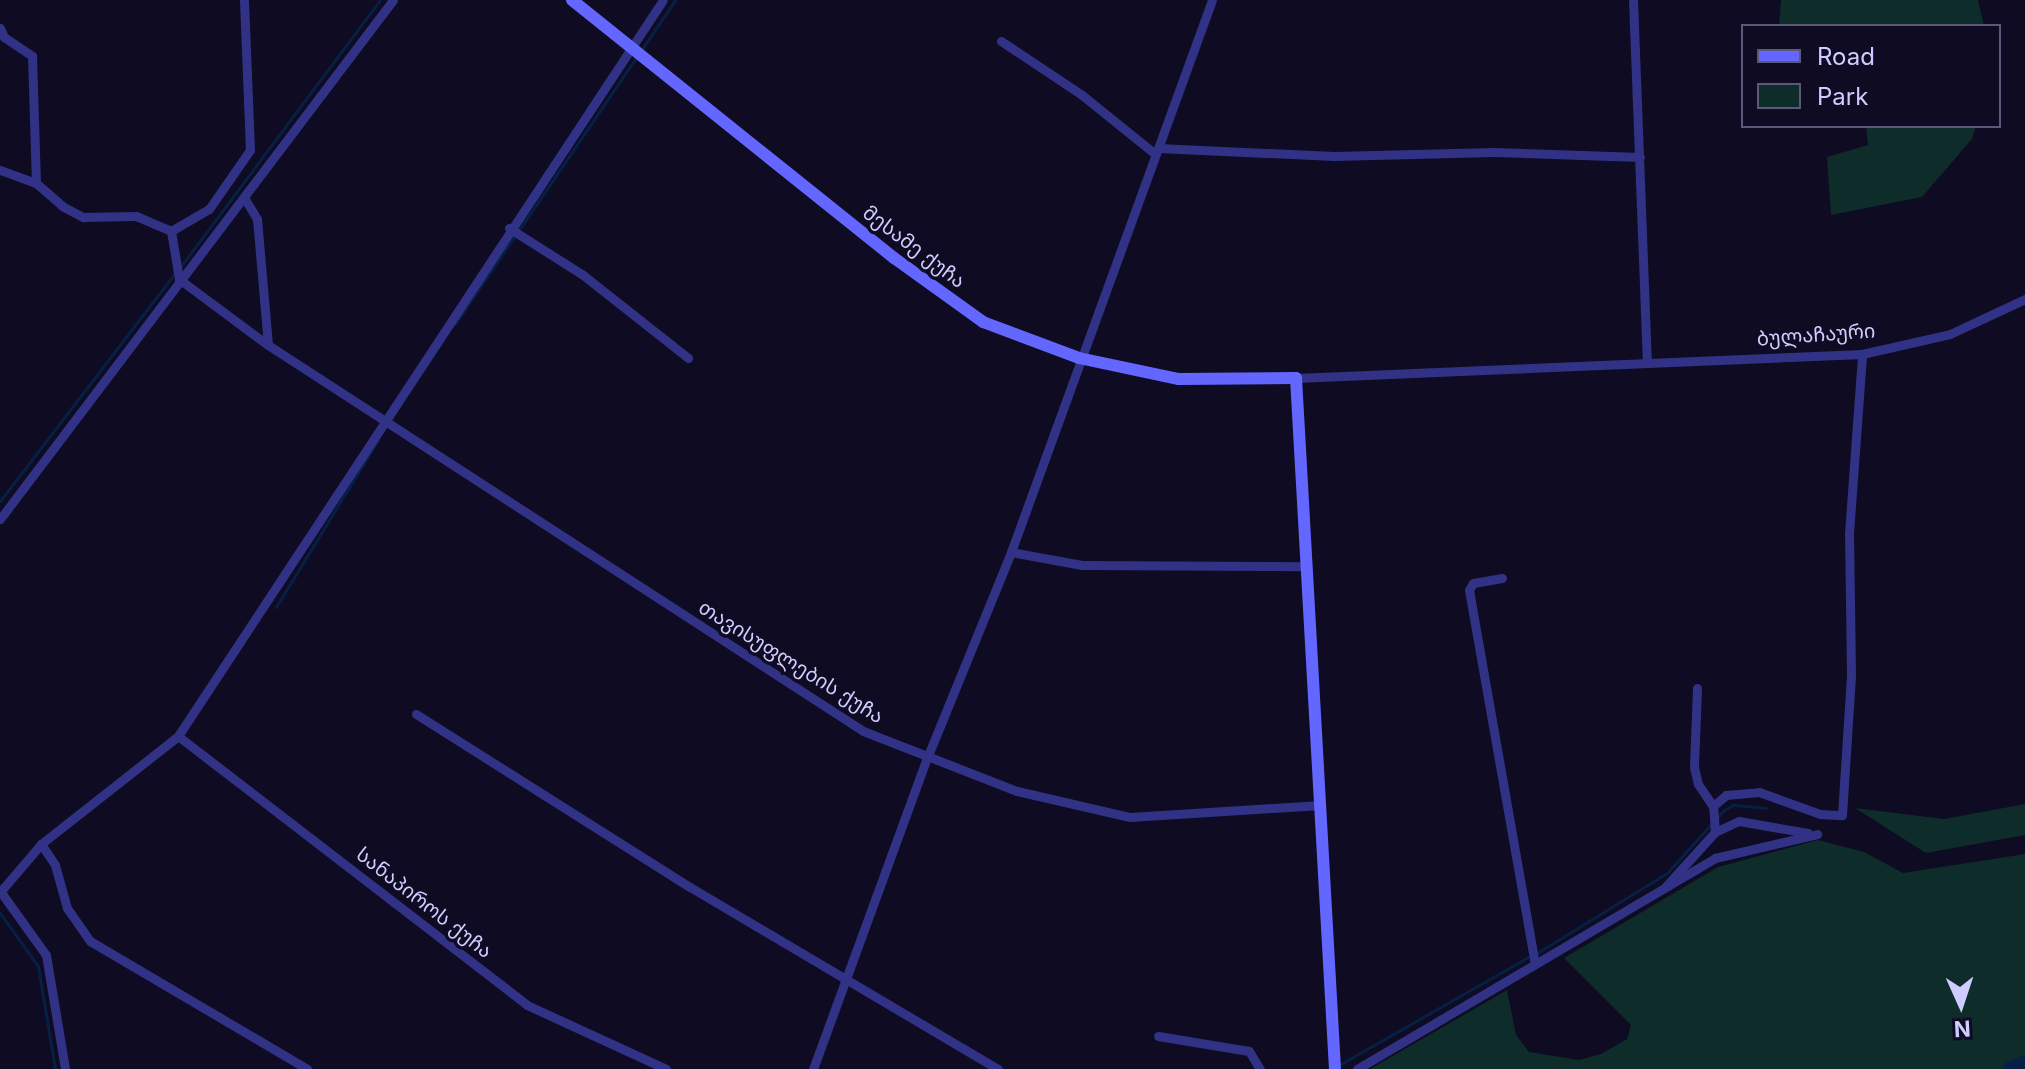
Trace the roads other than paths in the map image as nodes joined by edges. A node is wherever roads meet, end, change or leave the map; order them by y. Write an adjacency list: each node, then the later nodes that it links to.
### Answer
1 (244, 0): 16 (street)
2 (393, 0): 14 (street)
3 (572, 0): 9 (street, მესამე ქუჩა)
4 (663, 0): 9 (street)
5 (1212, 0): 10 (street)
6 (1633, 0): 11 (street)
7 (0, 28): 13 (street)
8 (1001, 41): 10 (street)
9 (631, 46): 15 (street); 22 (street, მესამე ქუჩა)
10 (1156, 151): 11 (street); 22 (street)
11 (1640, 157): 23 (street)
12 (0, 170): 13 (street)
13 (36, 183): 16 (street)
14 (245, 199): 17 (street); 19 (street)
15 (509, 228): 21 (street); 25 (street)
16 (171, 231): 17 (street)
17 (179, 279): 19 (street, თავისუფლების ქუჩა); 26 (street)
18 (2025, 299): 20 (street, ბულაჩაური)
19 (268, 345): 25 (street, თავისუფლების ქუჩა)
20 (1862, 354): 23 (street, ბულაჩაური); 35 (street)
21 (688, 358)
22 (1079, 358): 24 (street, მესამე ქუჩა); 27 (street)
23 (1647, 362): 24 (street, ბულაჩაური)
24 (1296, 378): 28 (street)
25 (384, 418): 32 (street); 33 (street, თავისუფლების ქუჩა)
26 (0, 519)
27 (1011, 552): 28 (street); 33 (street)
28 (1303, 566): 34 (street)
29 (1502, 578): 40 (street)
30 (1697, 688): 35 (street)
31 (416, 714): 41 (street)
32 (178, 736): 37 (street); 45 (street, სანაპიროს ქუჩა)
33 (927, 758): 34 (street, თავისუფლების ქუჩა); 41 (street)
34 (1321, 805): 49 (street)
35 (1713, 806): 36 (street)
36 (1715, 832): 38 (street); 38 (street)
37 (41, 844): 39 (street); 44 (street)
38 (1666, 886): 40 (street)
39 (0, 892): 43 (street)
40 (1535, 964): 50 (street)
41 (845, 981): 46 (street); 47 (street)
42 (1158, 1036): 48 (street)
43 (65, 1069)
44 (307, 1069)
45 (666, 1069)
46 (813, 1069)
47 (998, 1069)
48 (1260, 1069)
49 (1335, 1069)
50 (1357, 1069)

